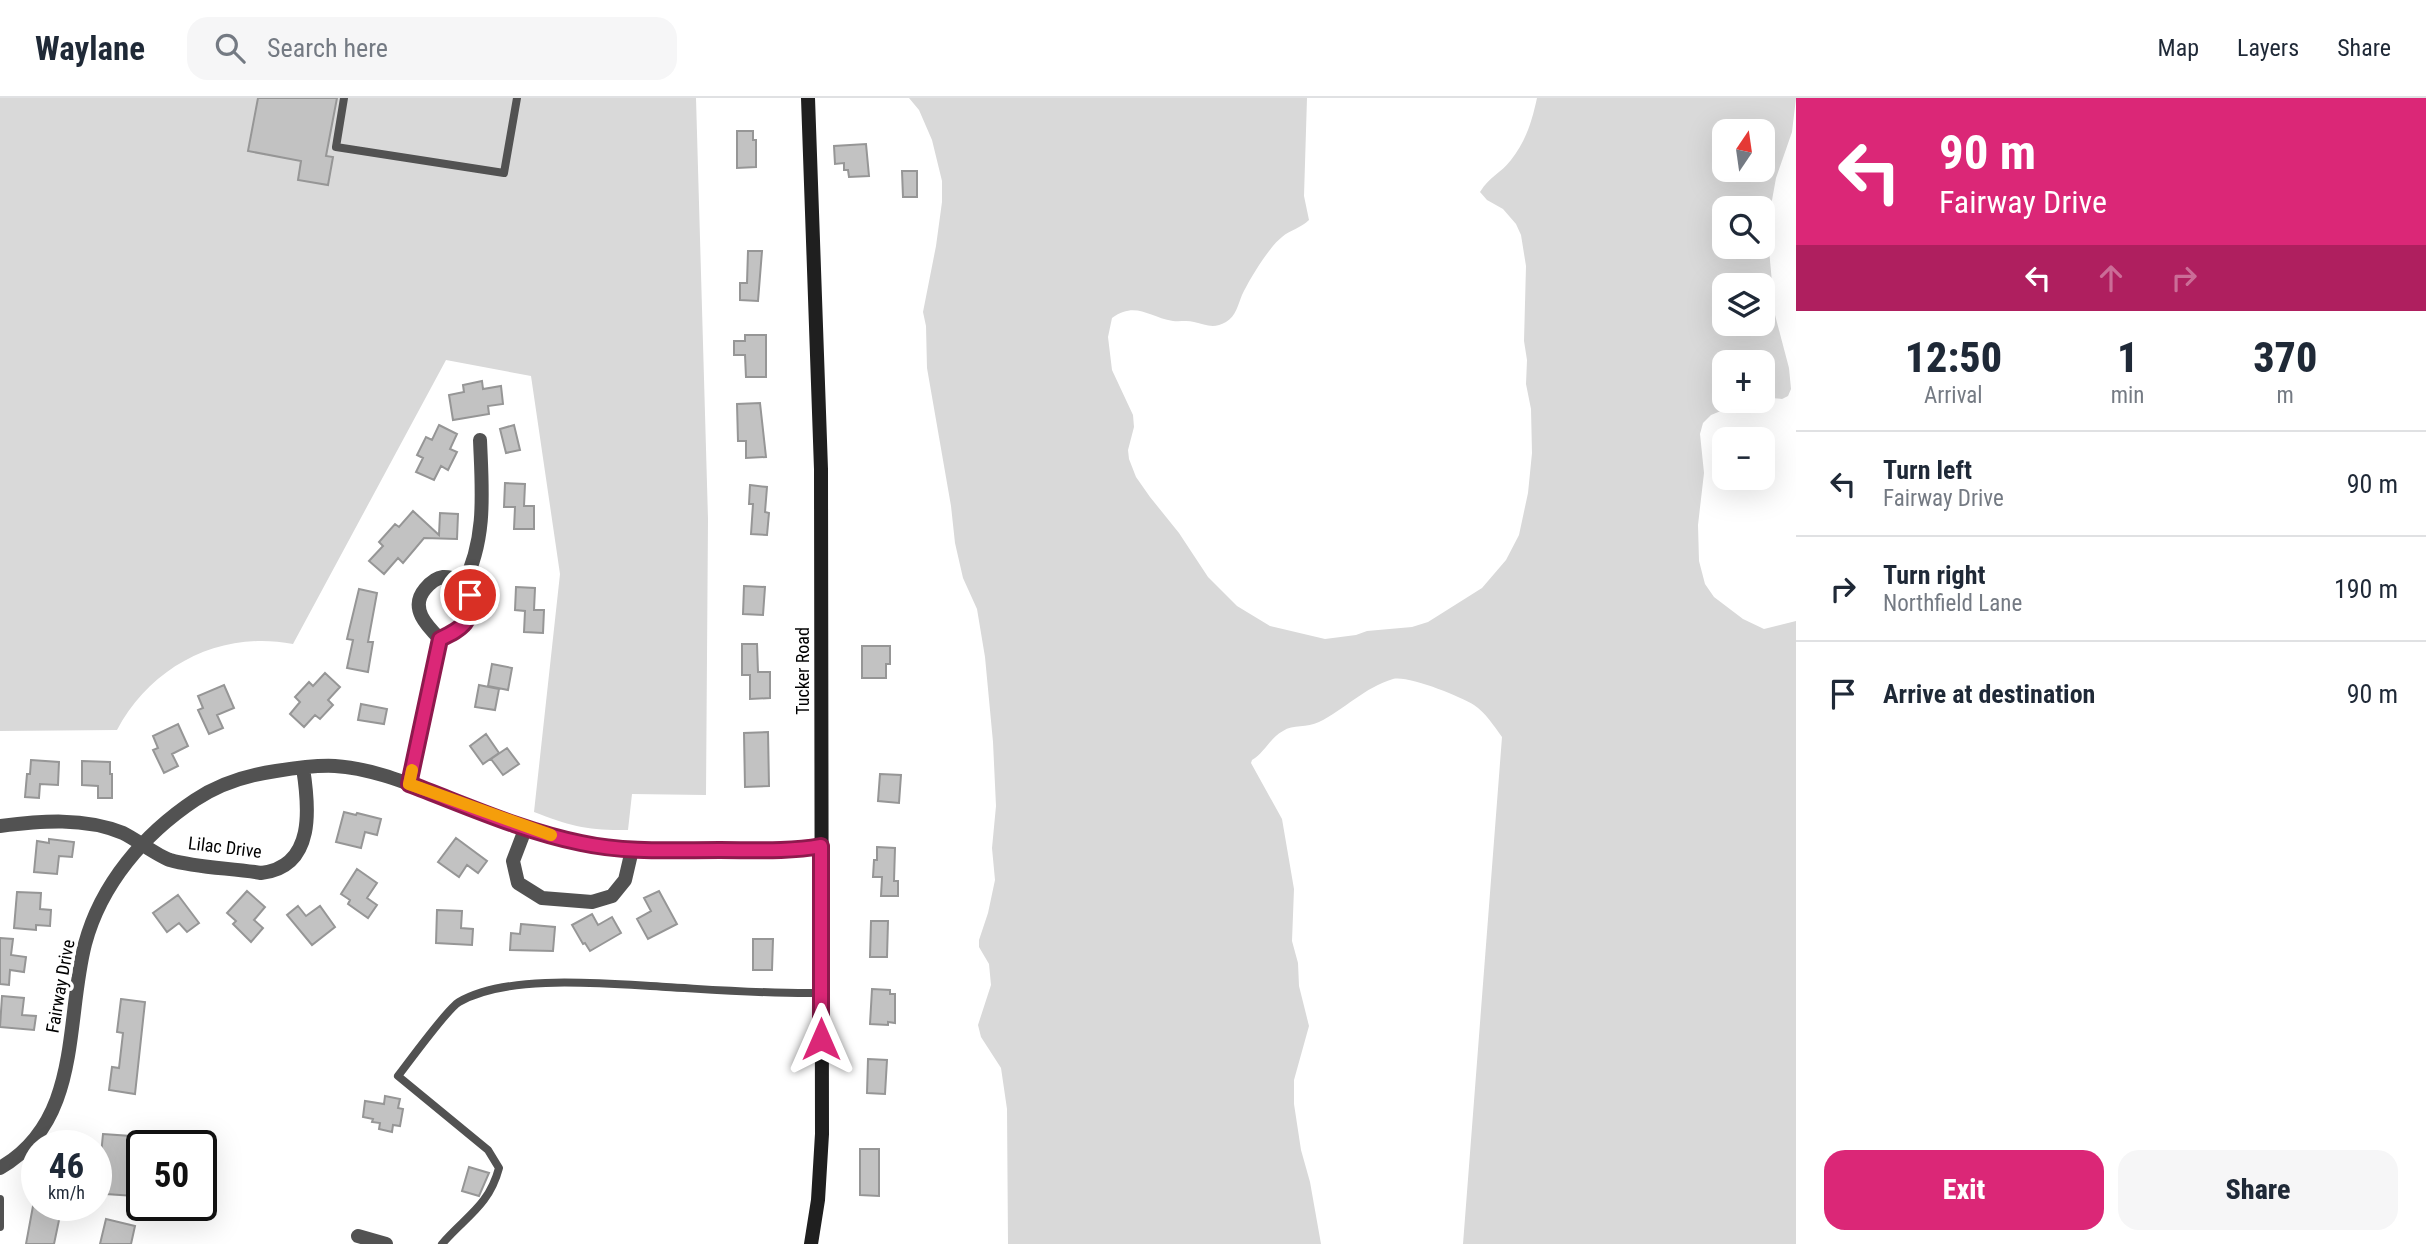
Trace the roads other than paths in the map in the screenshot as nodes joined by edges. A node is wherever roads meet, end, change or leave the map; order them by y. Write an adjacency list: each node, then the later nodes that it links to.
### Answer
1 (344, 98): 2 (lane)
2 (517, 98)
3 (808, 98): 12 (main road, Tucker Road)
4 (480, 440): 5 (street)
5 (463, 585): 6 (street); 6 (street)
6 (440, 639): 8 (street)
7 (303, 768): 8 (street, Fairway Drive); 11 (street, Fairway Drive); 11 (street, Lilac Drive)
8 (409, 784): 10 (street, Fairway Drive)
9 (0, 826): 11 (street)
10 (526, 827): 13 (street, Fairway Drive); 13 (street)
11 (143, 843): 15 (street, Fairway Drive)
12 (821, 846): 13 (street, Fairway Drive); 14 (main road, Tucker Road)
13 (632, 850)
14 (821, 993): 20 (lane); 21 (main road, Tucker Road)
15 (0, 1168)
16 (0, 1199): 17 (lane)
17 (0, 1227)
18 (358, 1236): 19 (street)
19 (386, 1244)
20 (442, 1244)
21 (811, 1244)

